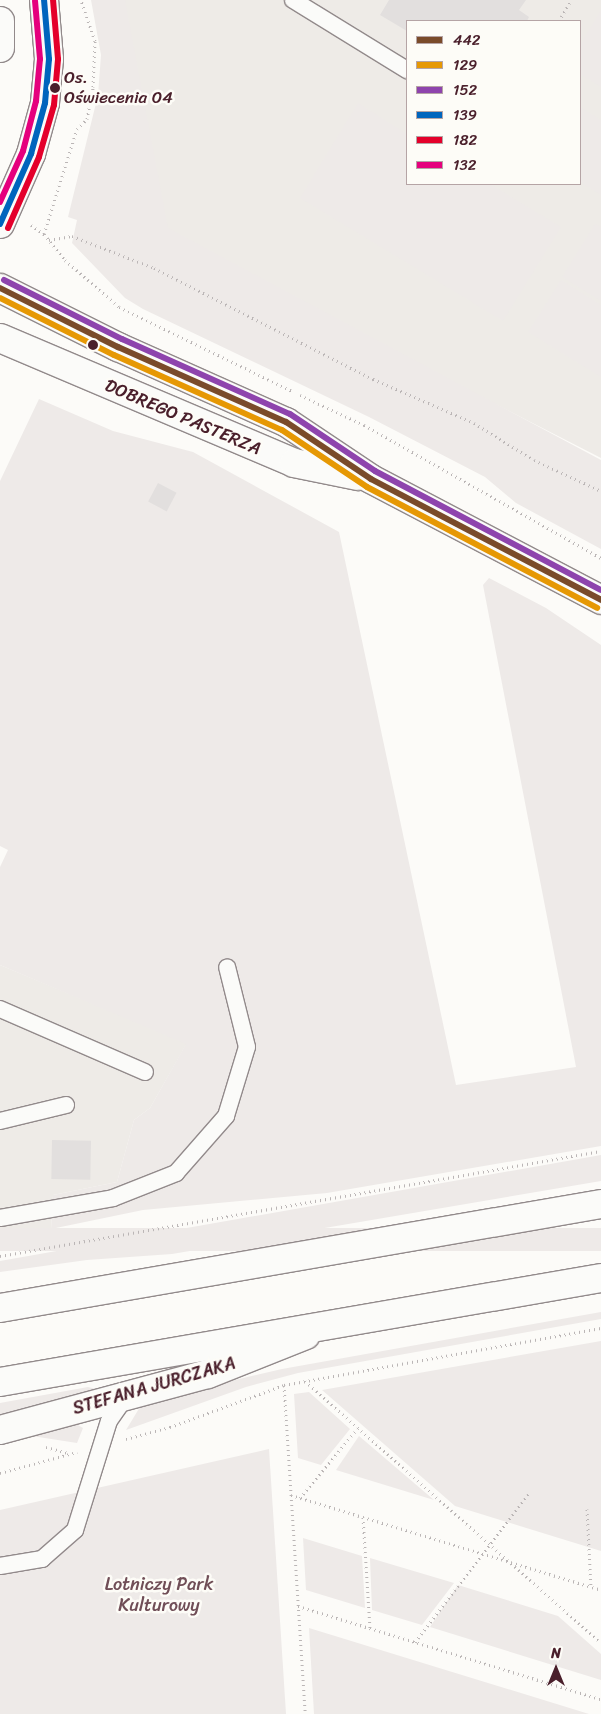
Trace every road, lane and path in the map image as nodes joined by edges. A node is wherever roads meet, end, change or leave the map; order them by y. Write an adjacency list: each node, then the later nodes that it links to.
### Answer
1 (44, 0): 9 (street)
2 (81, 0): 11 (path)
3 (293, 0): 8 (lane)
4 (572, 0): 5 (path)
5 (560, 20)
6 (0, 21): 7 (street)
7 (0, 48)
8 (406, 69)
9 (0, 224)
10 (29, 224): 11 (path)
11 (44, 234): 12 (path)
12 (49, 240): 16 (path); 17 (path)
13 (0, 288): 15 (street, DOBREGO PASTERZA)
14 (0, 338): 15 (street, DOBREGO PASTERZA)
15 (371, 479): 18 (street, DOBREGO PASTERZA)
16 (601, 491)
17 (601, 558)
18 (598, 600)
19 (227, 967): 26 (lane)
20 (0, 1009): 21 (lane)
21 (145, 1072)
22 (66, 1105): 23 (lane)
23 (0, 1121)
24 (601, 1151): 27 (path)
25 (601, 1204): 29 (street)
26 (0, 1218)
27 (0, 1256)
28 (601, 1278): 30 (street)
29 (0, 1308)
30 (334, 1324): 33 (street); 35 (street, STEFANA JURCZAKA)
31 (601, 1328): 32 (path)
32 (305, 1381): 34 (path); 36 (path)
33 (0, 1382)
34 (284, 1385): 39 (path); 43 (path)
35 (127, 1396): 37 (street, STEFANA JURCZAKA); 39 (lane)
36 (358, 1428): 44 (path); 47 (path)
37 (0, 1430)
38 (38, 1444): 40 (path)
39 (100, 1446): 40 (path); 50 (lane)
40 (73, 1453): 41 (path)
41 (0, 1473)
42 (530, 1492): 47 (path)
43 (291, 1495): 44 (path); 53 (path)
44 (300, 1498): 46 (path)
45 (587, 1509): 51 (path)
46 (363, 1517): 48 (path); 54 (path)
47 (490, 1544): 48 (path); 49 (path)
48 (482, 1554): 49 (path); 55 (path)
49 (510, 1562): 51 (path); 56 (path)
50 (0, 1566)
51 (591, 1587): 52 (path)
52 (601, 1590)
53 (298, 1606): 54 (path); 58 (path)
54 (370, 1628): 55 (path)
55 (414, 1642): 57 (path)
56 (601, 1643)
57 (601, 1699)
58 (305, 1714)

